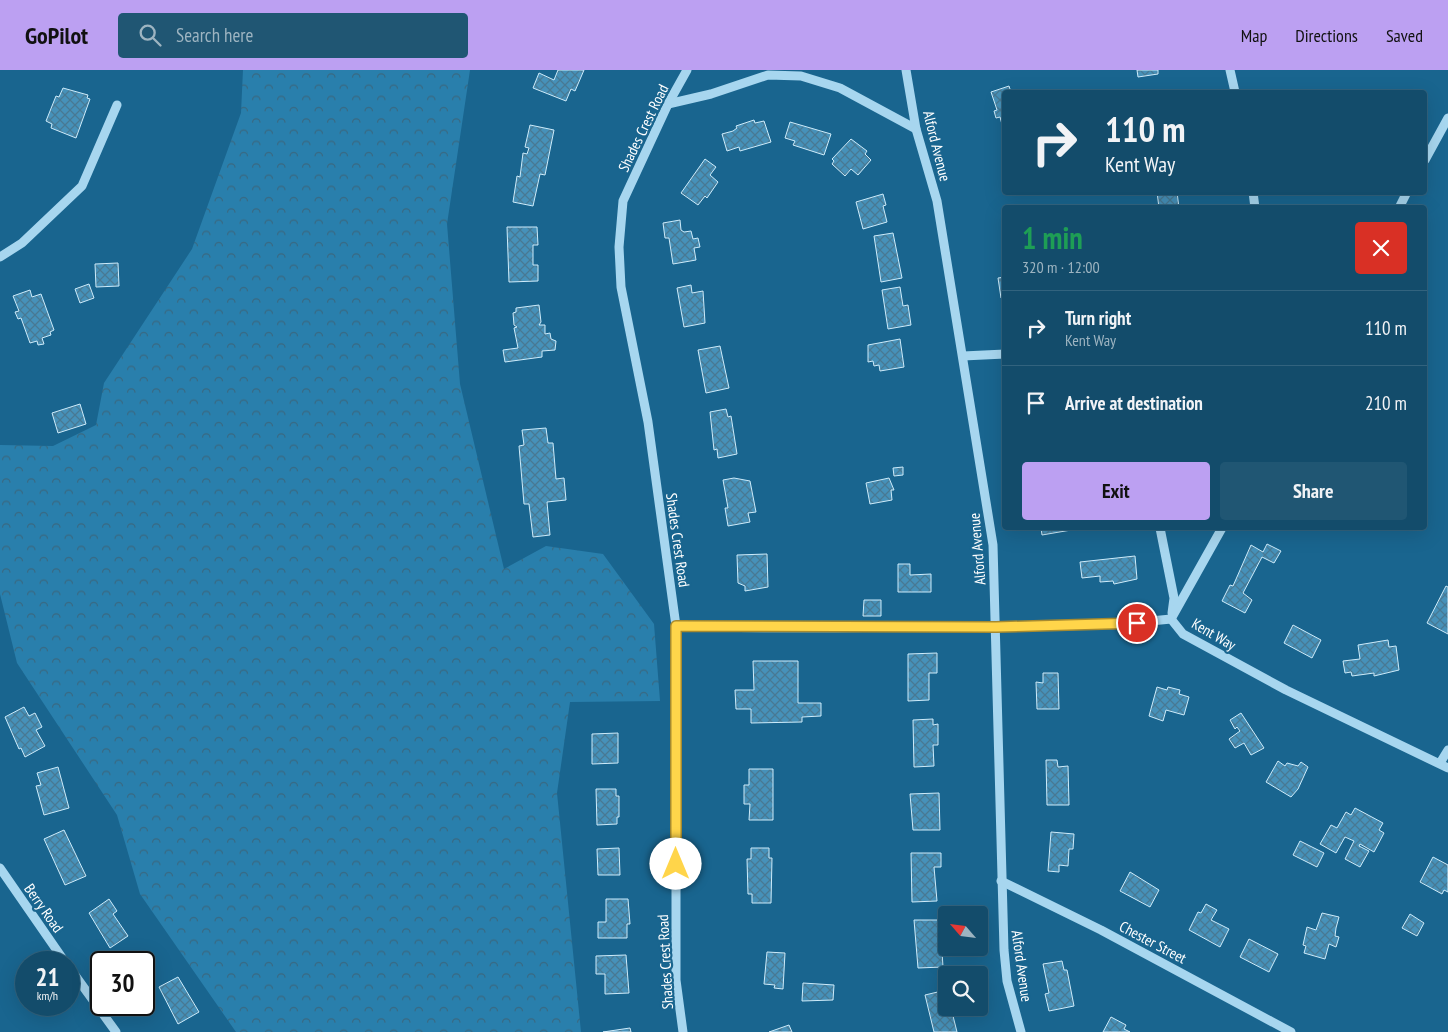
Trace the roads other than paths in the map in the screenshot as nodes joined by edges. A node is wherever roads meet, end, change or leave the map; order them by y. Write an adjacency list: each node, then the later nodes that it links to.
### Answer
1 (687, 70): 5 (street, Shades Crest Road)
2 (906, 70): 8 (street, Alford Avenue)
3 (1230, 70): 4 (street)
4 (1235, 90)
5 (668, 104): 8 (street); 16 (street, Shades Crest Road)
6 (117, 105): 10 (street)
7 (1448, 118): 9 (street)
8 (916, 129): 12 (street, Alford Avenue)
9 (1427, 156)
10 (0, 257)
11 (1002, 354): 12 (street)
12 (963, 356): 17 (street, Alford Avenue)
13 (1160, 530): 15 (street)
14 (1221, 530): 15 (street)
15 (1171, 619): 17 (street, Kent Way); 19 (street, Kent Way)
16 (676, 626): 17 (street, Kent Way); 25 (street, Shades Crest Road)
17 (996, 627): 21 (street, Alford Avenue)
18 (1448, 750): 19 (street)
19 (1444, 766)
20 (0, 868): 22 (street, Berry Road)
21 (1000, 882): 26 (street, Alford Avenue); 27 (street, Chester Street)
22 (57, 951)
23 (80, 982): 24 (street)
24 (116, 1032)
25 (683, 1032)
26 (1021, 1032)
27 (1291, 1032)

